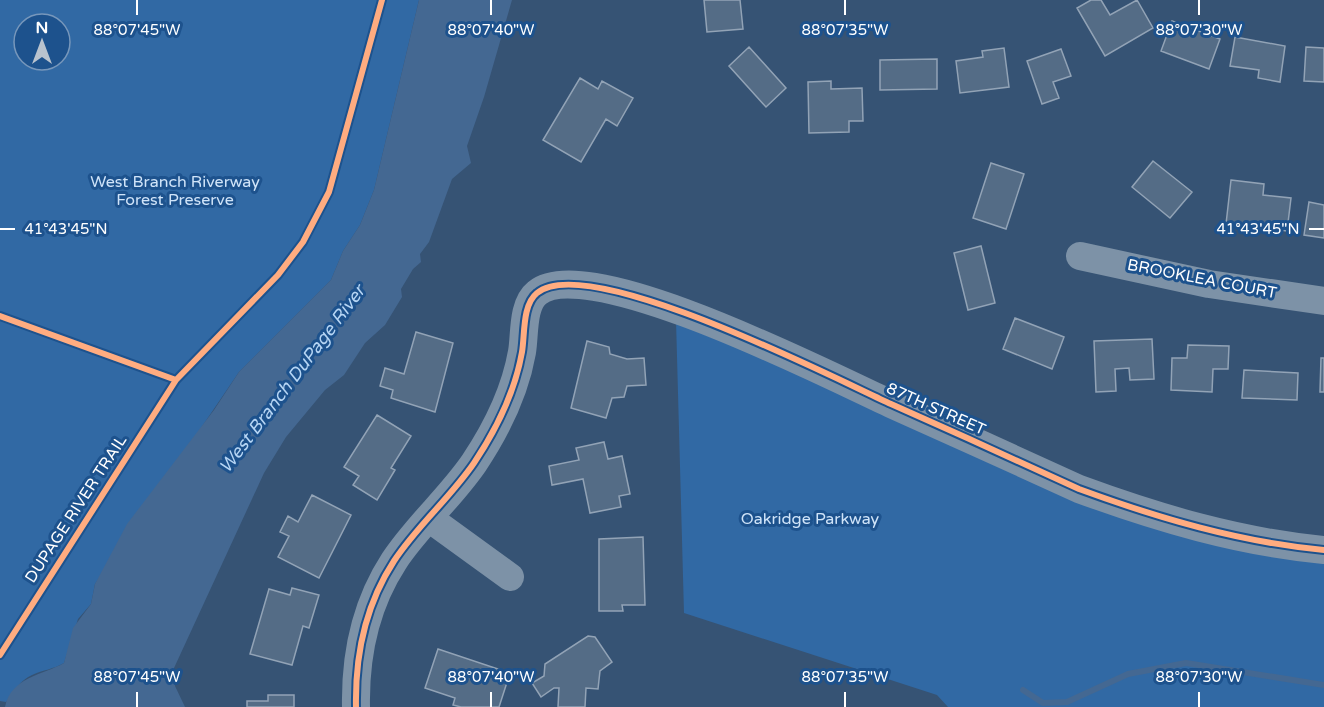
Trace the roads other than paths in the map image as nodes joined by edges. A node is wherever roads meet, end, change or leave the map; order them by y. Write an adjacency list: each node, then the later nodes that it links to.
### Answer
1 (1080, 256): 2 (street, BROOKLEA COURT)
2 (1324, 301)
3 (430, 519): 4 (street, 87TH STREET); 5 (street); 6 (street)
4 (1324, 550)
5 (510, 577)
6 (356, 707)

